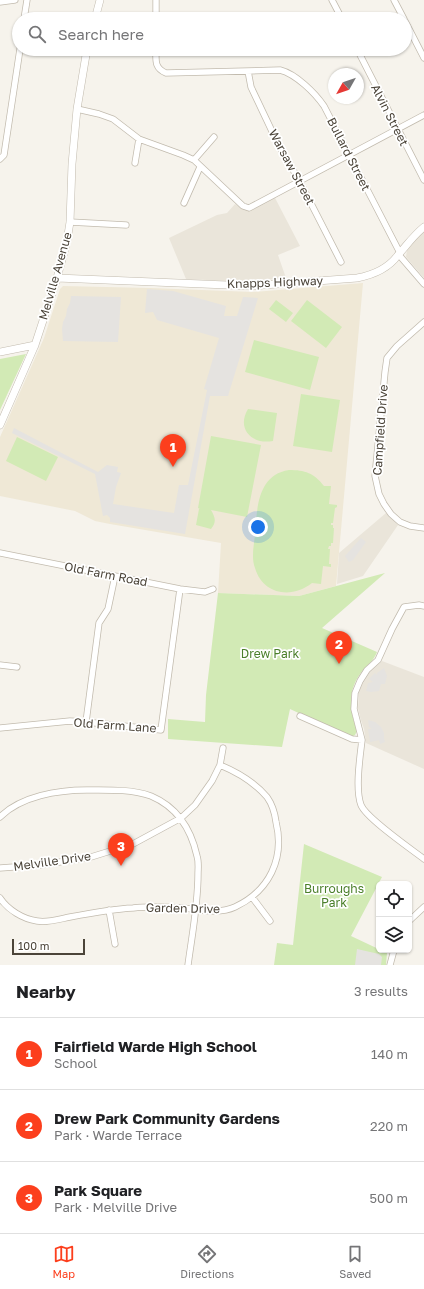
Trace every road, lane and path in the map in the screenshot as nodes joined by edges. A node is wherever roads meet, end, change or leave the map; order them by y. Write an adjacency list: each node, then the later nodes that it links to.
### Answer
1 (15, 0): 7 (street)
2 (27, 0): 8 (street)
3 (101, 0): 9 (street)
4 (156, 0): 10 (street)
5 (332, 0): 11 (street)
6 (394, 0): 12 (street)
7 (0, 2)
8 (25, 12)
9 (97, 12)
10 (156, 12)
11 (338, 12)
12 (400, 12)
13 (412, 35): 18 (street)
14 (19, 56): 26 (street)
15 (86, 56): 20 (street, Melville Avenue)
16 (156, 56): 19 (street, Bullard Street)
17 (360, 56): 22 (street, Alvin Street)
18 (424, 58)
19 (248, 71): 25 (street, Bullard Street); 30 (street, Warsaw Street)
20 (77, 109): 24 (street); 33 (street, Melville Avenue)
21 (424, 115): 22 (street)
22 (397, 129): 25 (street); 31 (street, Alvin Street)
23 (214, 137): 27 (street)
24 (139, 139): 27 (street); 28 (street)
25 (348, 154): 30 (street); 36 (street, Bullard Street)
26 (0, 159)
27 (194, 160): 29 (street)
28 (135, 162)
29 (200, 167): 30 (street); 32 (street)
30 (299, 180): 37 (street, Warsaw Street)
31 (424, 180)
32 (184, 203)
33 (70, 222): 34 (street); 38 (street, Melville Avenue)
34 (126, 225)
35 (424, 227): 36 (street, Knapps Highway)
36 (399, 254): 38 (street, Knapps Highway); 39 (street, Bullard Street)
37 (341, 262)
38 (58, 278): 41 (street, Melville Avenue)
39 (424, 284)
40 (424, 322): 44 (street, Campfield Drive)
41 (35, 345): 42 (street); 43 (street, Melville Avenue)
42 (0, 352)
43 (0, 425)
44 (424, 528)
45 (0, 553): 46 (street, Old Farm Road)
46 (115, 576): 47 (street, Old Farm Road); 53 (street)
47 (180, 589): 48 (street, Old Farm Road); 53 (street, Old Farm Lane)
48 (213, 589)
49 (424, 606): 55 (street)
50 (0, 665): 51 (street)
51 (17, 667)
52 (300, 716): 55 (street)
53 (86, 722): 54 (street, Old Farm Lane)
54 (0, 728)
55 (362, 740): 60 (street)
56 (223, 748): 57 (street, Melville Drive)
57 (220, 765): 59 (street, Melville Drive); 62 (street, Garden Drive)
58 (0, 818): 59 (street)
59 (181, 818): 61 (street, Melville Drive); 66 (street)
60 (424, 859)
61 (0, 868)
62 (252, 897): 66 (street, Garden Drive); 68 (street)
63 (0, 898): 65 (street, Garden Drive)
64 (424, 907): 67 (street)
65 (109, 910): 66 (street, Garden Drive); 69 (street)
66 (195, 910): 71 (street)
67 (412, 918)
68 (270, 921)
69 (114, 944)
70 (393, 953): 72 (street)
71 (188, 965)
72 (390, 965)

